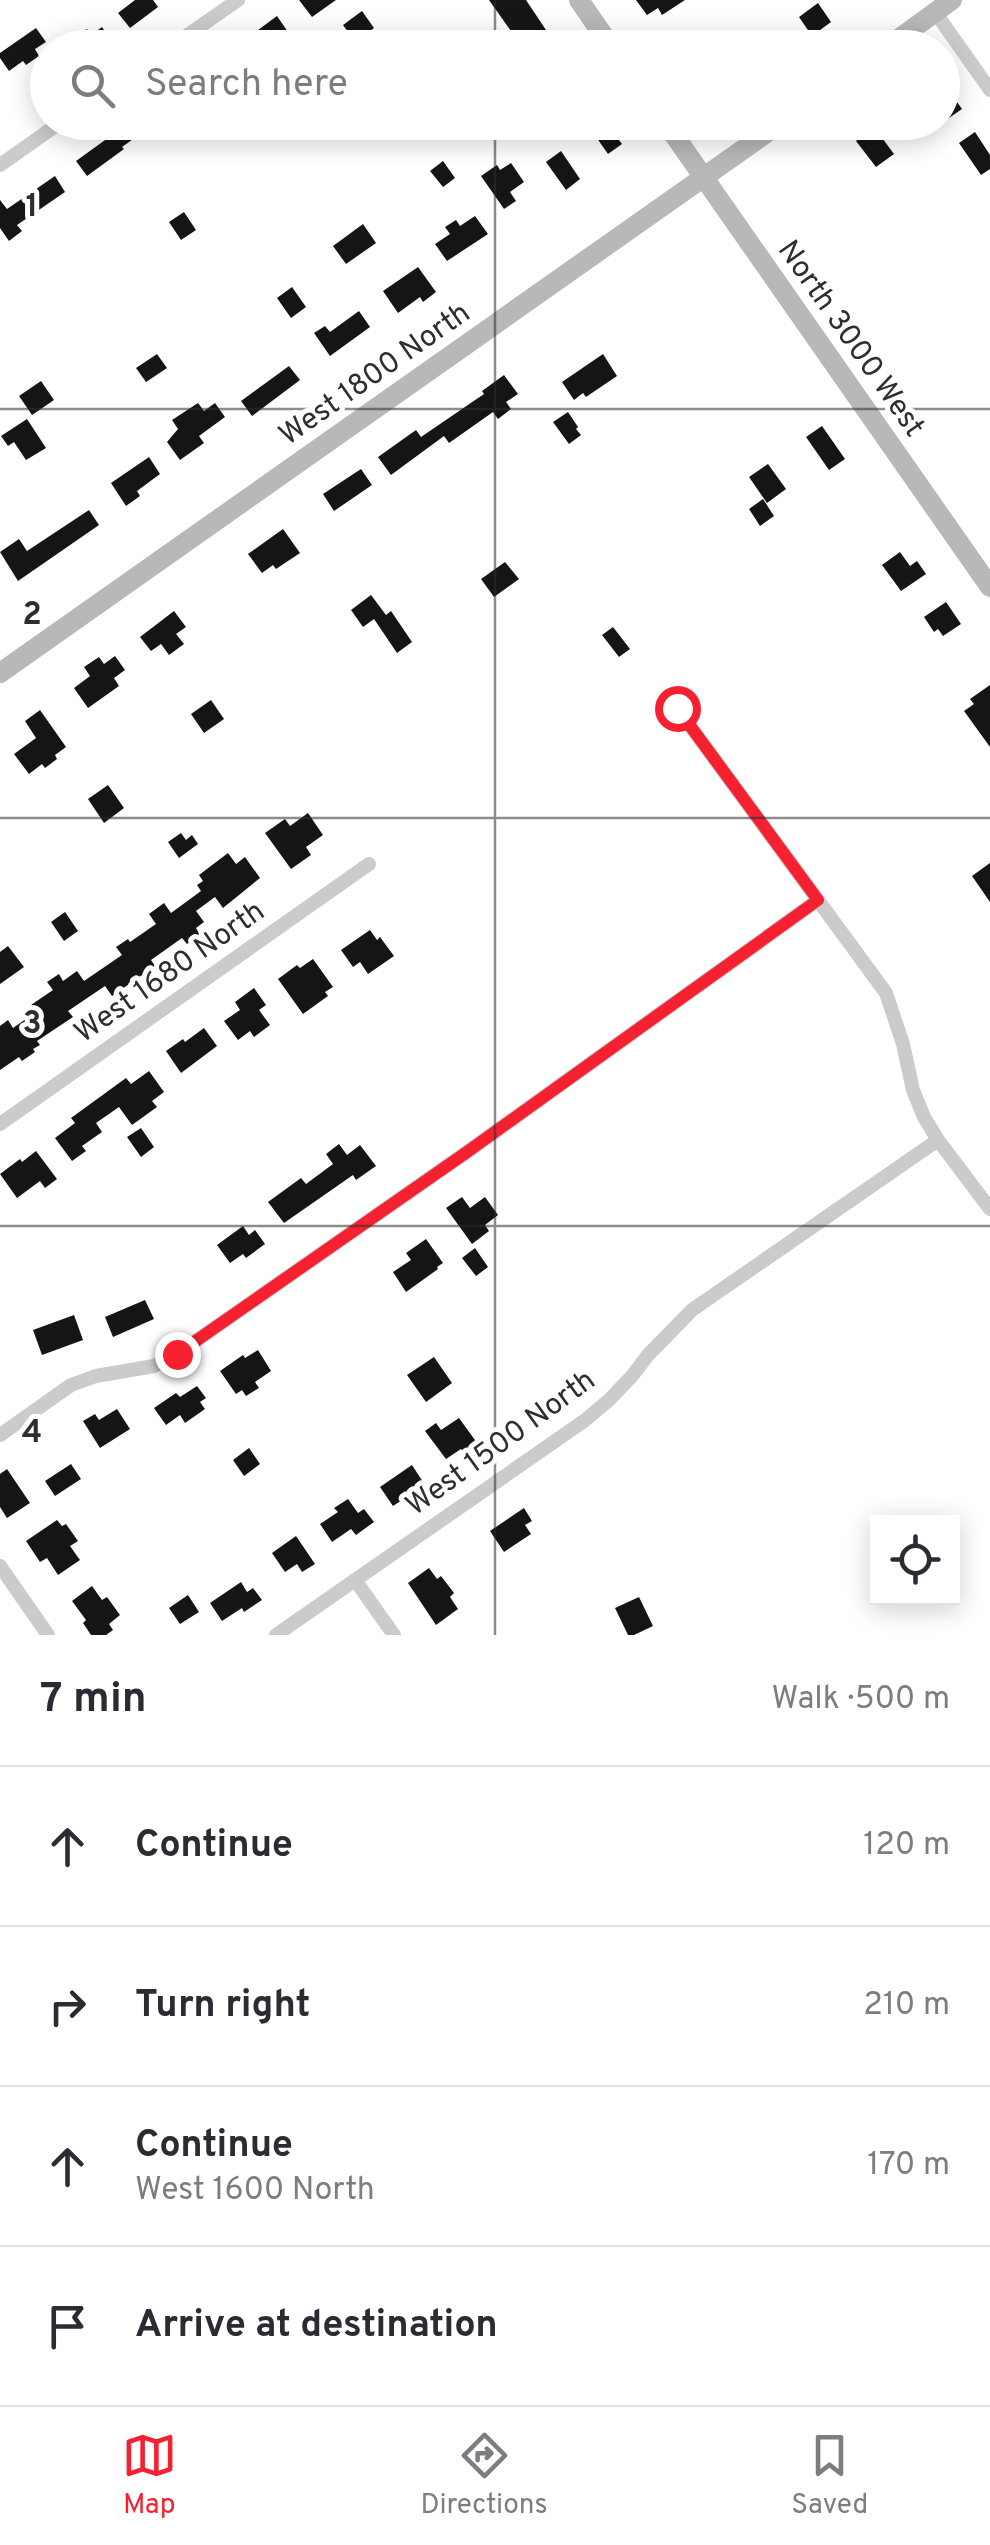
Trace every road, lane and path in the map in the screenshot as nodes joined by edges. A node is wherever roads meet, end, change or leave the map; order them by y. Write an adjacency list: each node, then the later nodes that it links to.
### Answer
1 (238, 0): 4 (street)
2 (579, 0): 5 (main road)
3 (944, 6): 6 (main road); 7 (street)
4 (195, 30)
5 (600, 30)
6 (911, 30)
7 (957, 30)
8 (960, 35): 9 (street)
9 (990, 90)
10 (35, 140): 13 (street)
11 (677, 140): 14 (main road, North 3000 West)
12 (757, 140): 14 (main road, West 1800 North)
13 (0, 165)
14 (704, 178): 15 (main road, North 3000 West); 16 (main road, West 1800 North)
15 (990, 587)
16 (0, 673)
17 (677, 708): 19 (street)
18 (369, 864): 20 (street, West 1680 North)
19 (818, 900): 21 (street); 23 (street)
20 (0, 1124)
21 (938, 1140): 22 (street); 25 (street, West 1500 North)
22 (990, 1210)
23 (0, 1436)
24 (0, 1566): 26 (street)
25 (355, 1580): 27 (street, West 1500 North); 28 (street)
26 (48, 1635)
27 (276, 1635)
28 (394, 1635)

